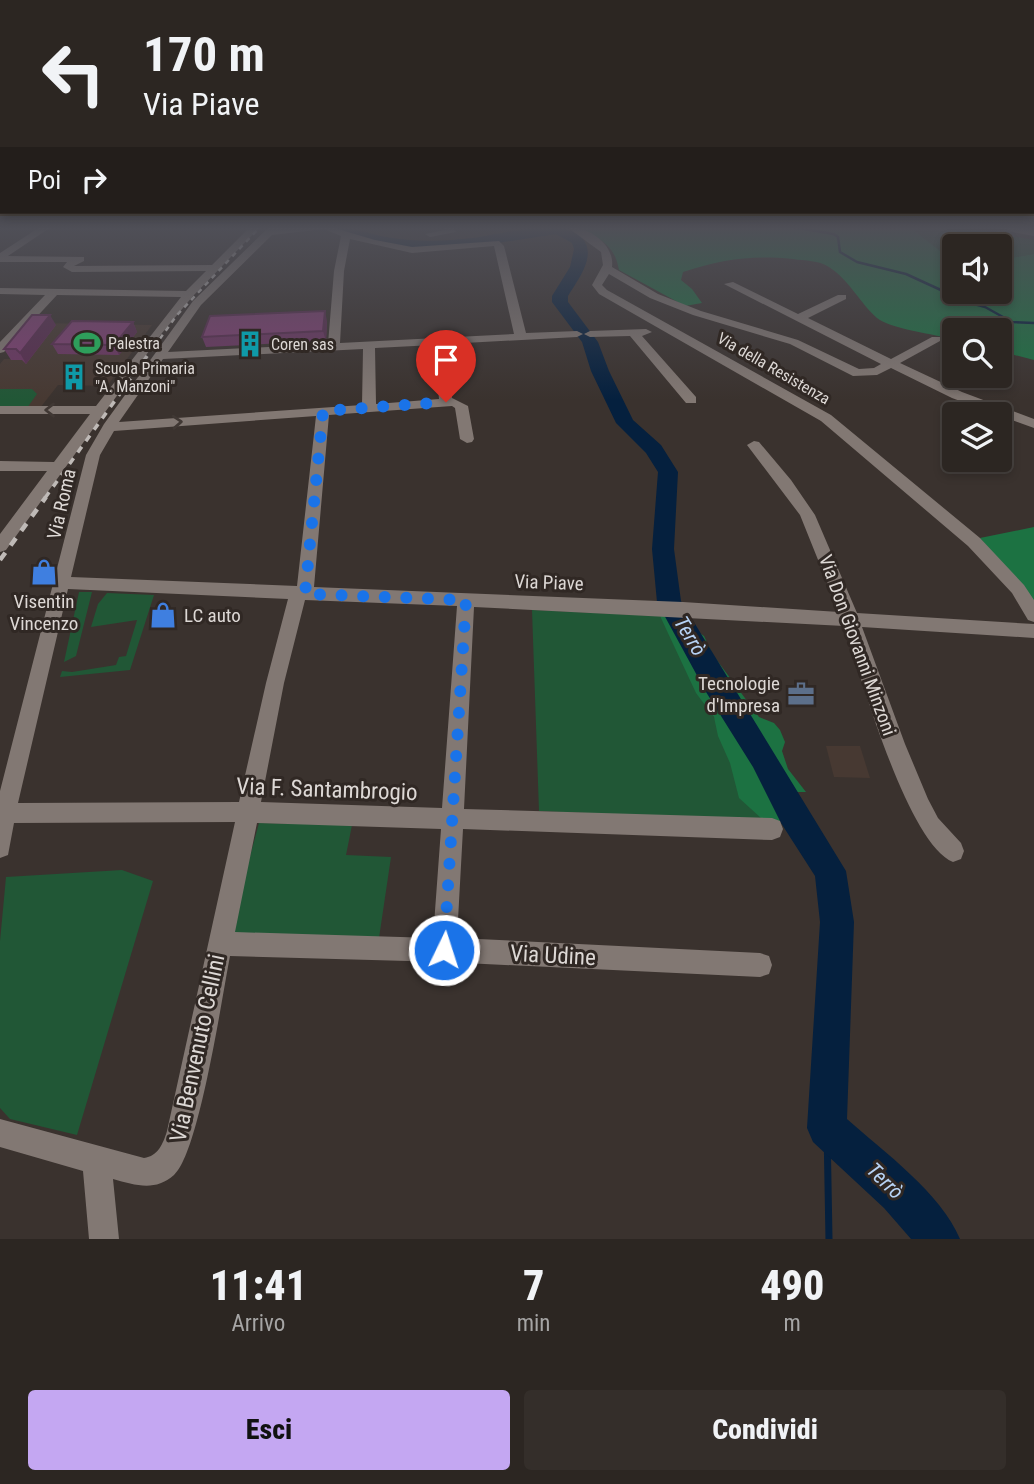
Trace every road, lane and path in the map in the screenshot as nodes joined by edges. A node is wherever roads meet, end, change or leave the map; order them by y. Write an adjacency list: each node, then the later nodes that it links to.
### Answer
1 (56, 285): 10 (street)
2 (198, 285): 11 (street)
3 (213, 285): 22 (street, Via Roma)
4 (339, 285): 20 (street)
5 (508, 285): 16 (street)
6 (599, 285): 14 (street, Via della Resistenza)
7 (635, 285): 23 (street)
8 (731, 285): 13 (street)
9 (0, 291): 10 (street)
10 (50, 292): 11 (street); 21 (street)
11 (189, 294): 28 (street)
12 (842, 297): 13 (street)
13 (803, 321): 23 (street)
14 (673, 329): 15 (street); 40 (street, Via della Resistenza)
15 (634, 333): 16 (street); 24 (street)
16 (521, 338): 18 (street)
17 (936, 339): 23 (street)
18 (440, 341): 19 (street); 25 (street)
19 (369, 345): 20 (street); 26 (street)
20 (334, 347): 22 (street)
21 (0, 349)
22 (158, 356): 31 (street, Via Roma)
23 (892, 363): 30 (street)
24 (691, 400)
25 (446, 402): 26 (street); 32 (street)
26 (369, 408): 29 (street)
27 (0, 410): 28 (street, one-way to 27)
28 (100, 410): 35 (street)
29 (323, 411): 31 (street, one-way to 29); 38 (street, Via Benvenuto Cellini)
30 (1034, 424)
31 (109, 427): 37 (street, Via Roma)
32 (467, 439)
33 (754, 444): 41 (street, Via Don Giovanni Minzoni)
34 (0, 466): 35 (street)
35 (57, 467): 36 (street)
36 (0, 546)
37 (62, 583): 38 (street, Via Piave); 44 (street, Via Roma)
38 (302, 594): 39 (street, Via Piave); 43 (street, Via Benvenuto Cellini)
39 (466, 600): 41 (street, Via Piave); 45 (street)
40 (1034, 615)
41 (850, 621): 42 (street, Via Piave); 48 (street, Via Don Giovanni Minzoni)
42 (1034, 631)
43 (248, 812): 44 (street, Via F. Santambrogio); 45 (street, Via F. Santambrogio); 49 (street, Via Benvenuto Cellini)
44 (5, 813): 47 (street, Via Roma)
45 (454, 820): 46 (street, Via F. Santambrogio); 50 (street)
46 (772, 829)
47 (0, 847)
48 (953, 851)
49 (219, 944): 50 (street, Via Udine); 53 (street, Via Benvenuto Cellini)
50 (444, 950): 51 (street, Via Udine)
51 (760, 965)
52 (0, 1133): 53 (street, Via Benvenuto Cellini)
53 (97, 1160): 54 (street)
54 (104, 1239)

